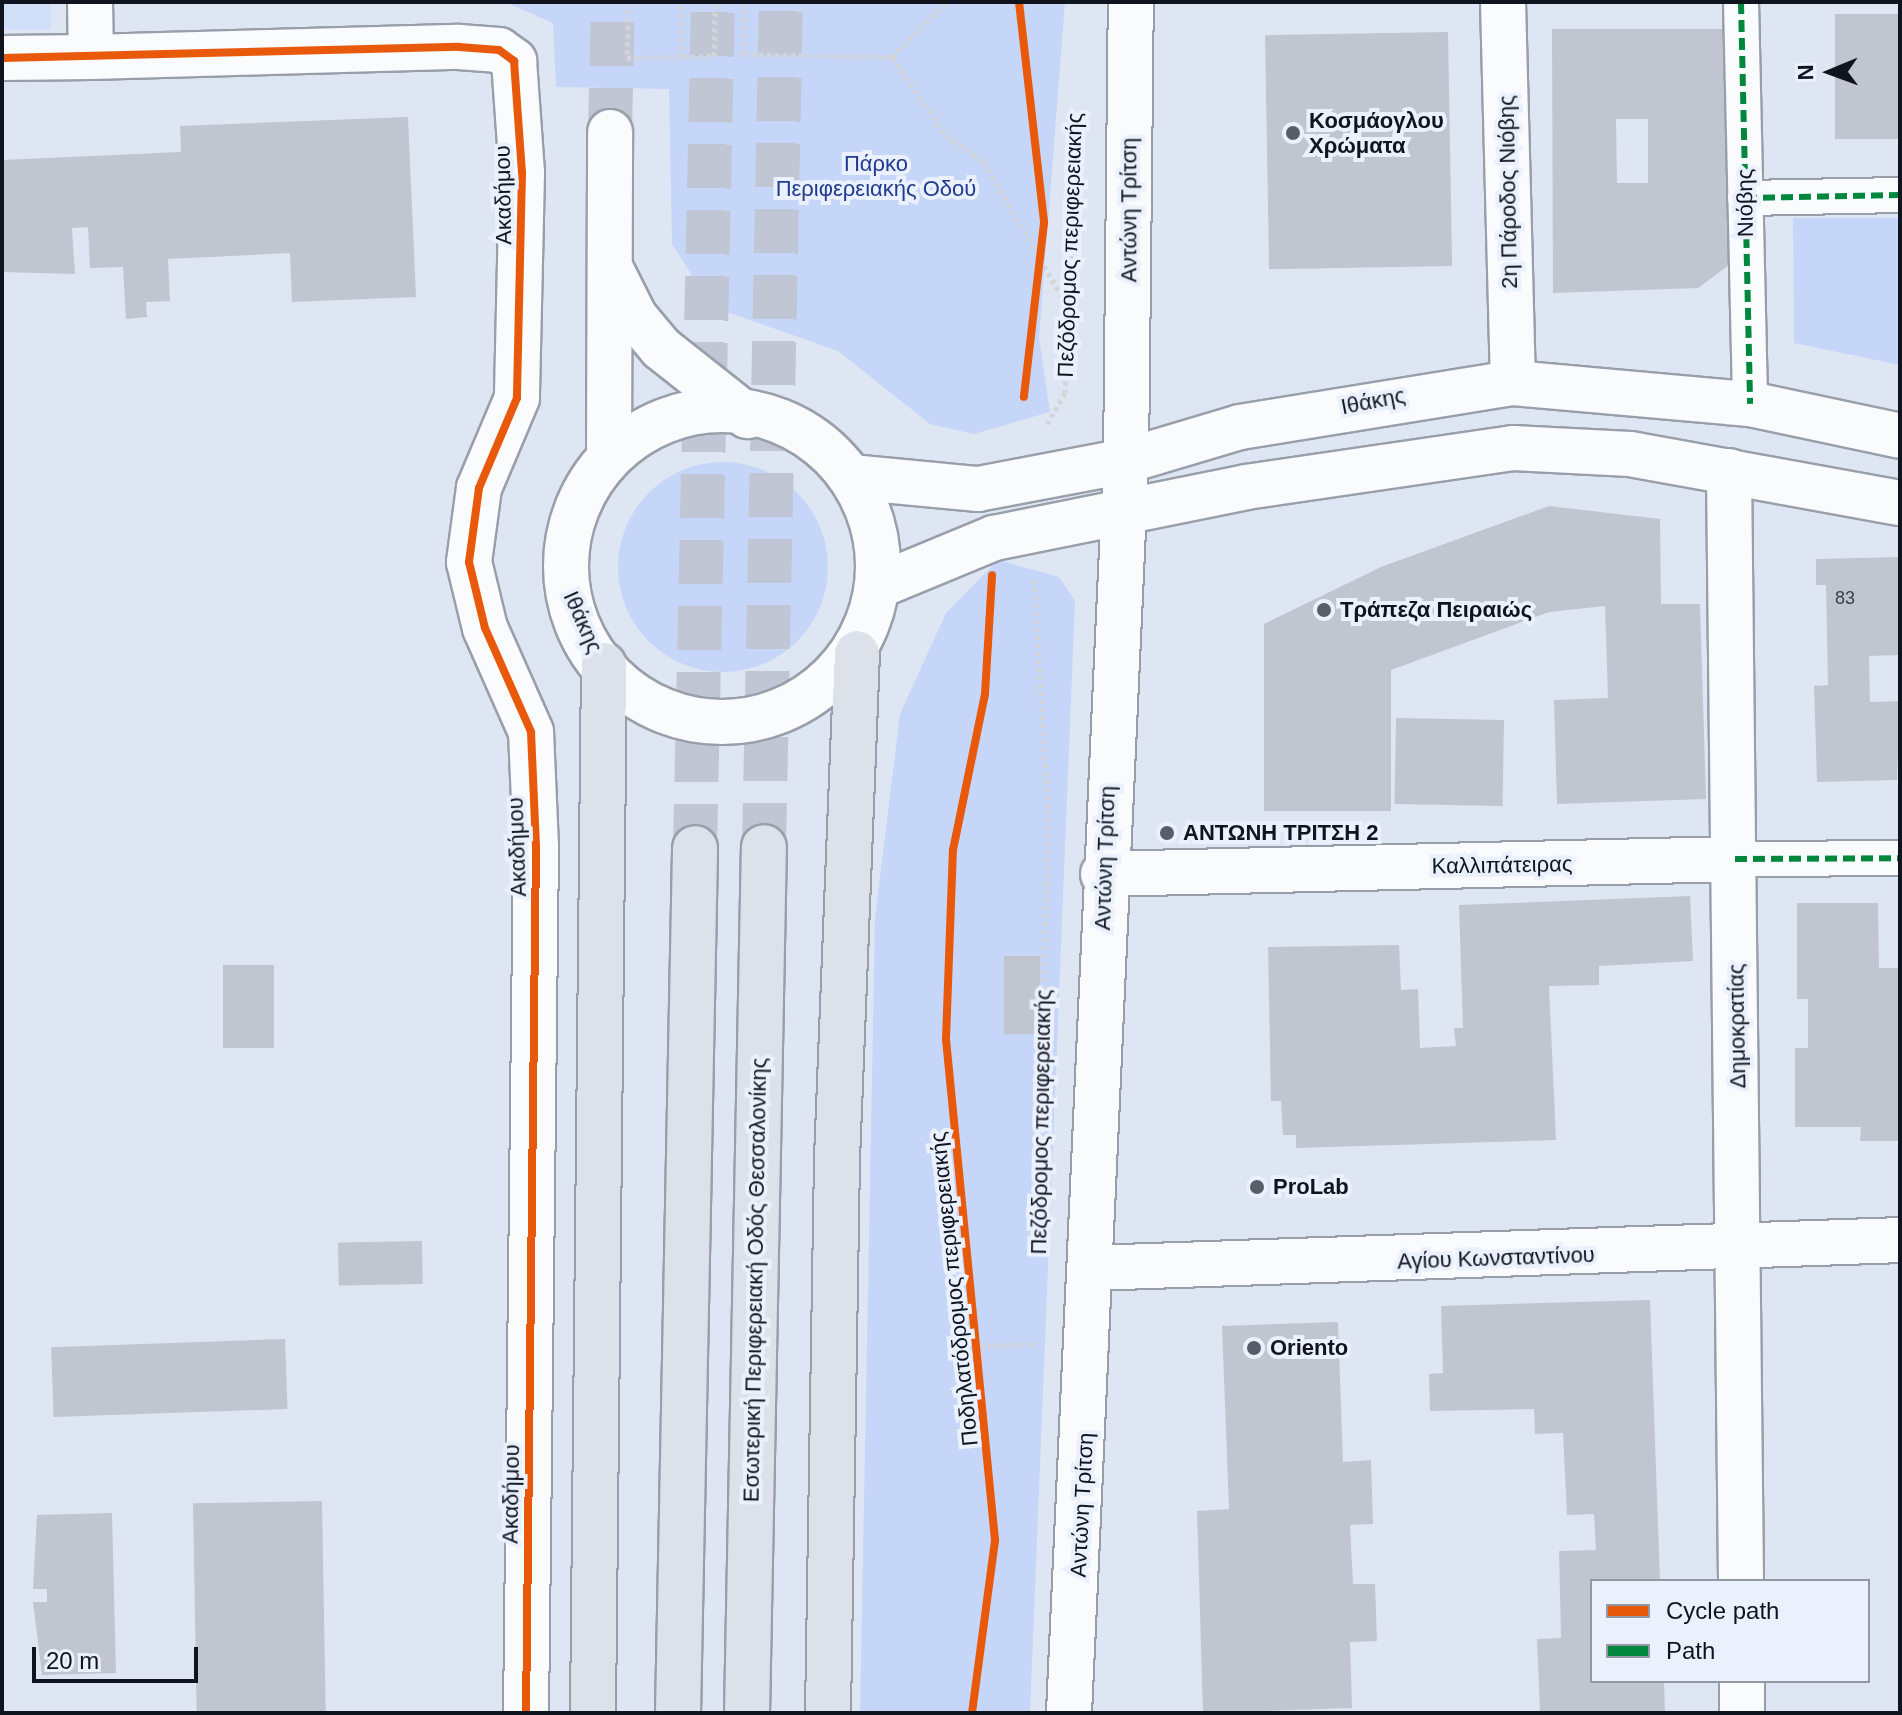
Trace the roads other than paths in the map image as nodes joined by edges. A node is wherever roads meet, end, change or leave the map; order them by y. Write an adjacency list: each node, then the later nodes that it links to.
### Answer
1 (90, 2): 5 (street)
2 (1131, 2): 16 (street, Αντώνη Τρίτση)
3 (1503, 2): 11 (street, 2η Πάροδος Νιόβης)
4 (1741, 2): 9 (street, Νιόβης)
5 (91, 57): 6 (street, Ακαδήμου); 34 (street, Ακαδήμου)
6 (2, 58)
7 (610, 132): 10 (street)
8 (1900, 195): 9 (street)
9 (1745, 198): 12 (street, Νιόβης)
10 (610, 266): 13 (street); 15 (street)
11 (1513, 383): 12 (street, Ιθάκης); 16 (street, Ιθάκης)
12 (1750, 404): 14 (street, Ιθάκης)
13 (750, 418): 15 (street, Ιθάκης); 18 (street, Ιθάκης)
14 (1900, 436)
15 (609, 454): 23 (street, Ιθάκης)
16 (1126, 461): 18 (street, Ιθάκης); 20 (street, Αντώνη Τρίτση)
17 (1729, 471): 19 (street); 20 (street); 27 (street, Δημοκρατίας)
18 (851, 477): 21 (street, Ιθάκης)
19 (1900, 503)
20 (1121, 514): 21 (street); 28 (street, Αντώνη Τρίτση)
21 (878, 586): 22 (street, Ιθάκης)
22 (857, 653): 23 (street, Ιθάκης); 38 (highway)
23 (604, 665): 35 (highway)
24 (764, 847): 37 (highway, Εσωτερική Περιφερειακή Οδός Θεσσαλονίκης)
25 (695, 848): 36 (highway)
26 (1900, 858): 27 (street, Καλλιπάτειρας)
27 (1735, 859): 28 (street, Καλλιπάτειρας); 30 (street, Δημοκρατίας)
28 (1103, 874): 31 (street, Αντώνη Τρίτση)
29 (1900, 1240): 30 (street, Αγίου Κωνσταντίνου)
30 (1740, 1249): 31 (street, Αγίου Κωνσταντίνου); 32 (street, Δημοκρατίας)
31 (1092, 1268): 39 (street, Αντώνη Τρίτση)
32 (1741, 1579)
33 (1742, 1683): 40 (street)
34 (526, 1713)
35 (593, 1713)
36 (678, 1713)
37 (747, 1713)
38 (828, 1713)
39 (1069, 1713)
40 (1742, 1713)

